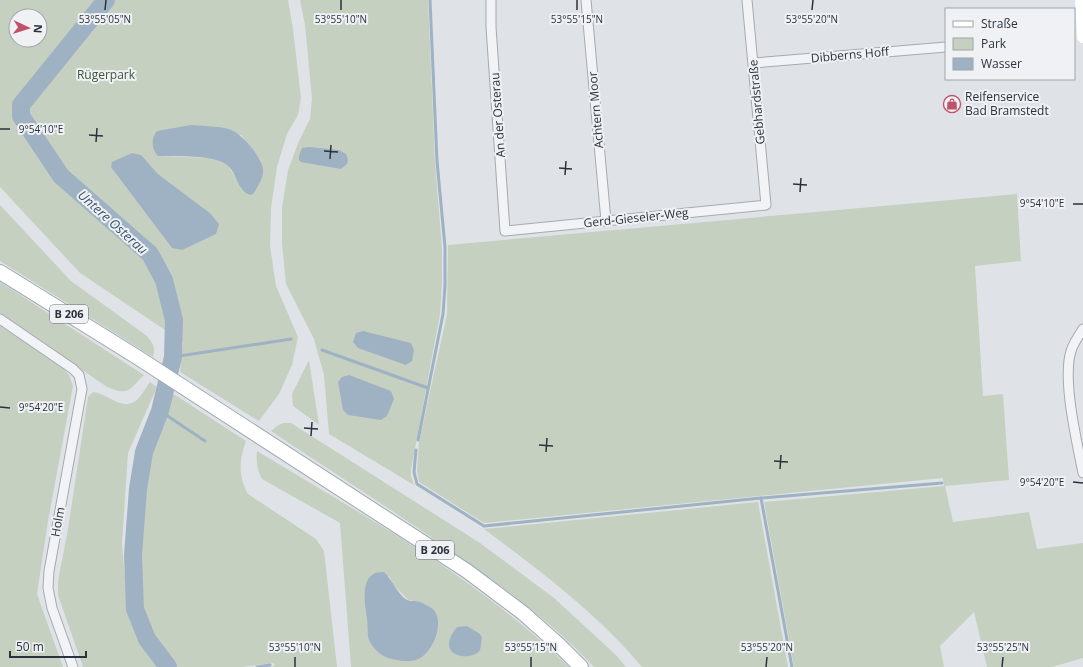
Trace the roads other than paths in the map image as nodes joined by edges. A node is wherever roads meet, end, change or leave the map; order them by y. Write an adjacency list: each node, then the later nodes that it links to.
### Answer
1 (491, 0): 10 (street, An der Osterau)
2 (586, 0): 9 (street, Achtern Moor)
3 (747, 0): 7 (street, Gebhardstraße)
4 (1081, 0): 5 (street)
5 (1083, 36)
6 (945, 47): 7 (street, Dibberns Hoff)
7 (754, 63): 8 (street, Gebhardstraße)
8 (766, 205): 9 (street, Gerd-Gieseler-Weg)
9 (606, 221): 10 (street, Gerd-Gieseler-Weg)
10 (505, 231)
11 (0, 272): 16 (main road, B 206)
12 (0, 319): 15 (street, Holm)
13 (1083, 329): 14 (street)
14 (1083, 473)
15 (73, 667)
16 (581, 667)

